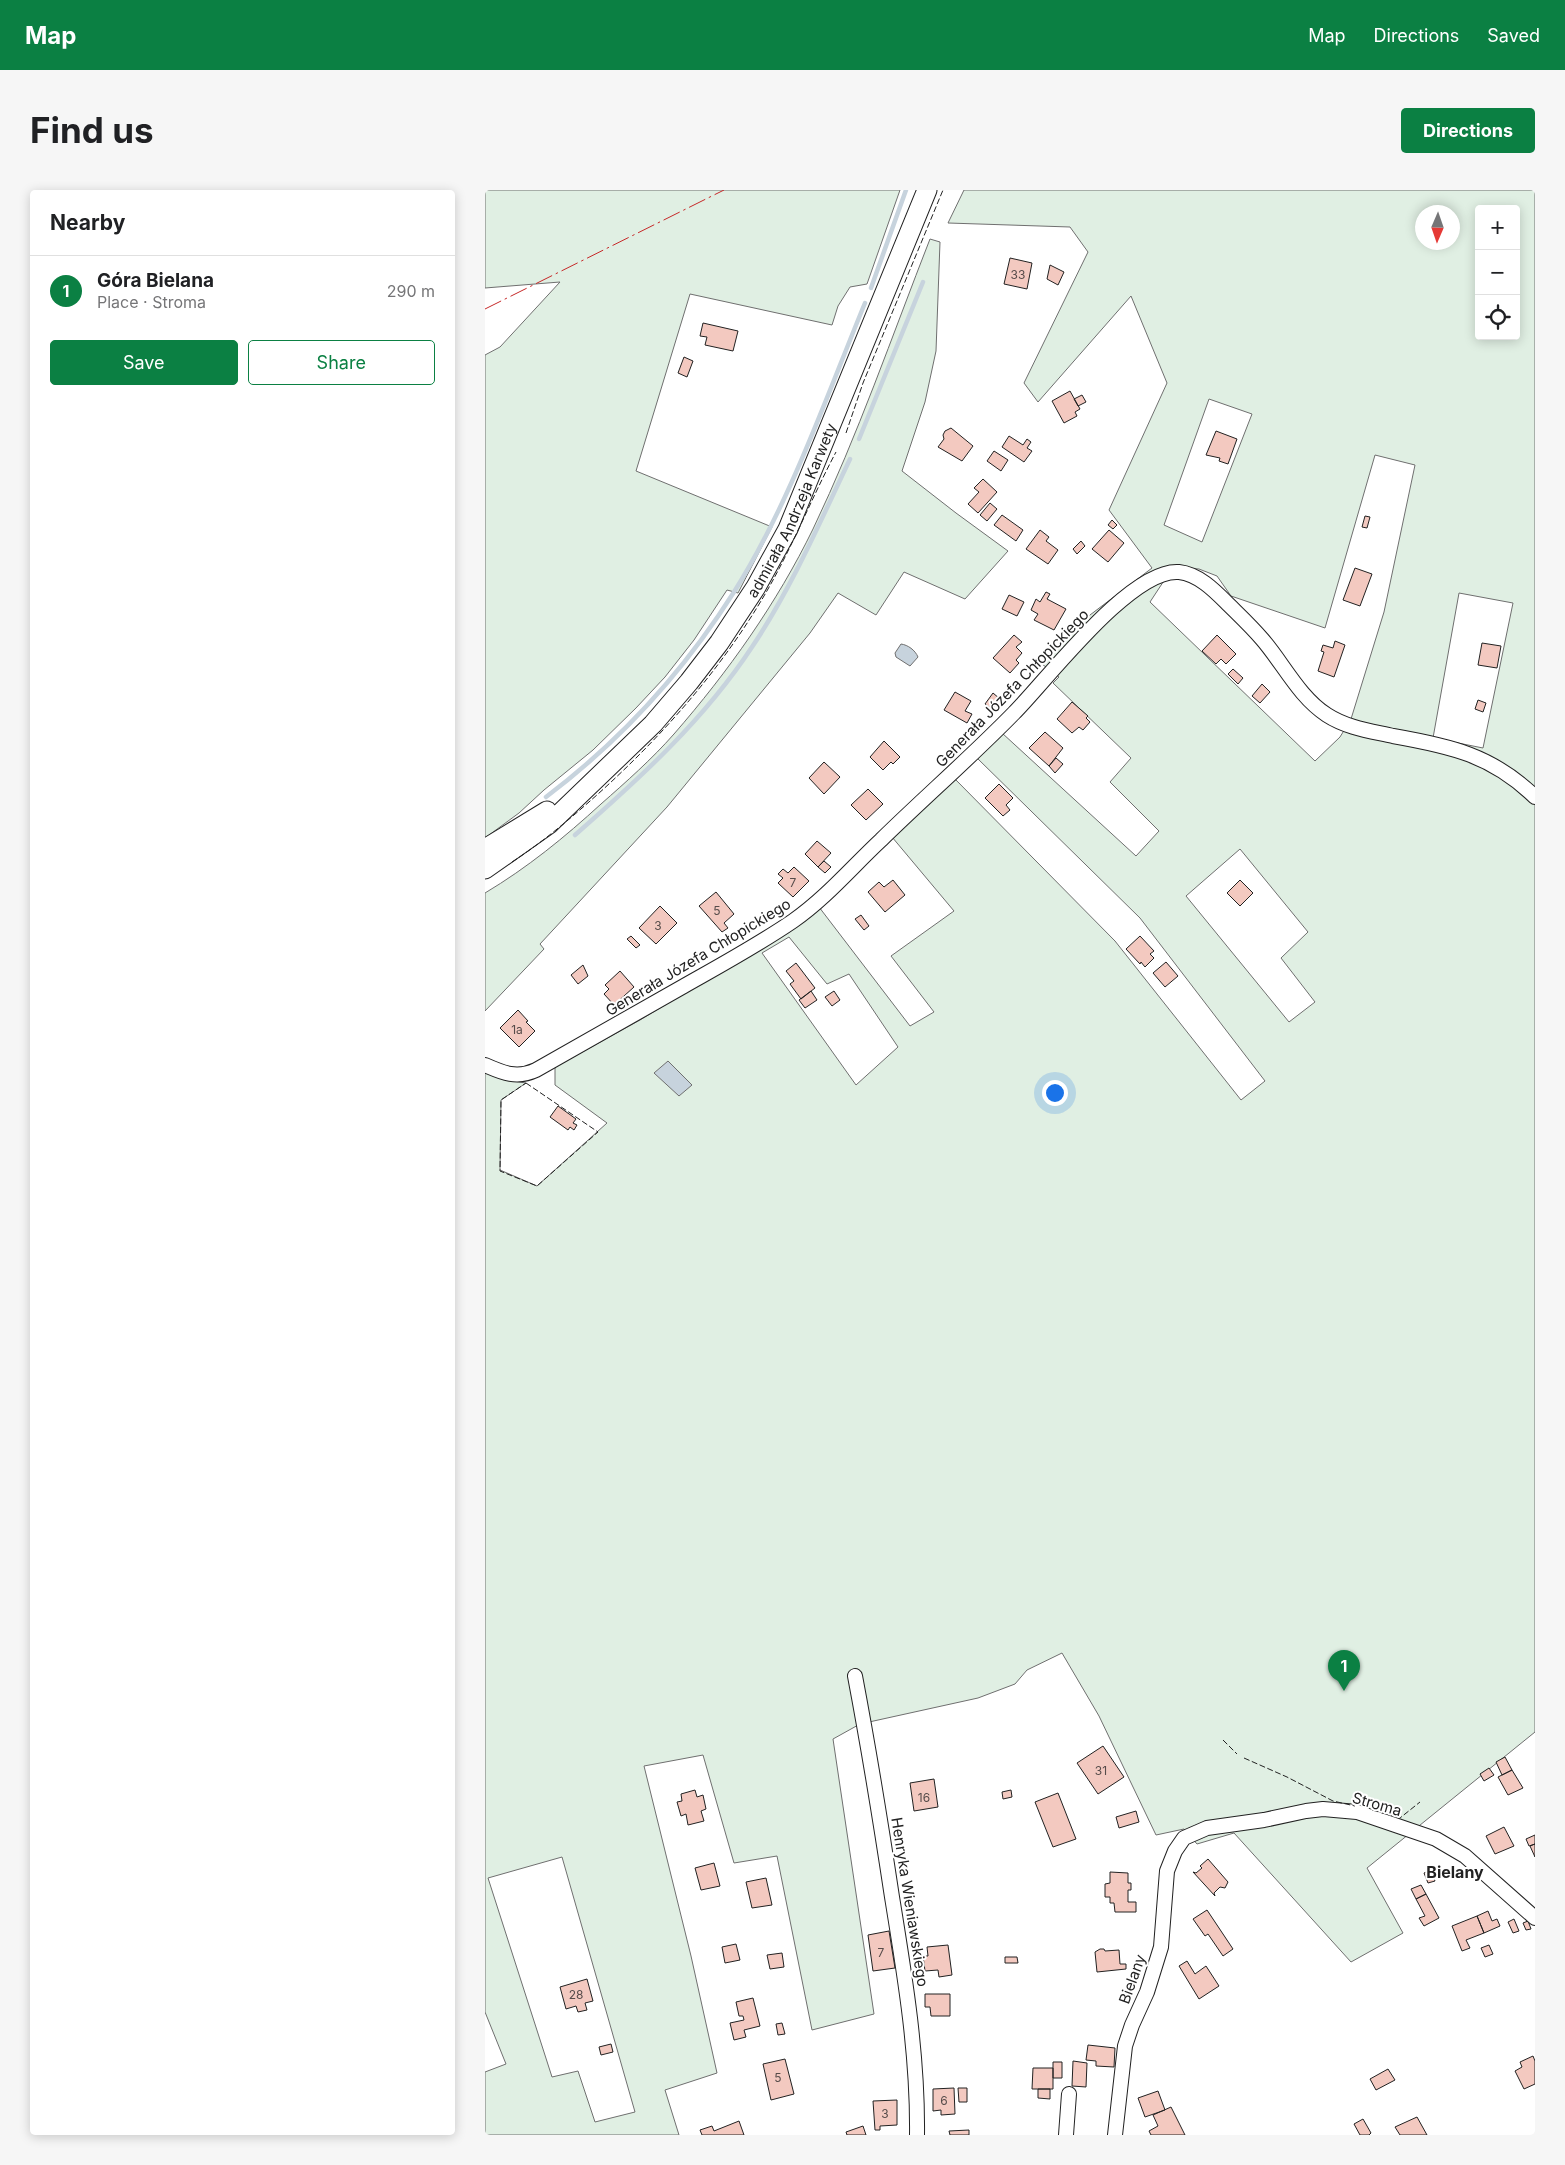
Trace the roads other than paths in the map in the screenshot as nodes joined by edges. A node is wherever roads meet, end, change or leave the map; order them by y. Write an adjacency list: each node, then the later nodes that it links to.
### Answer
1 (927, 190): 2 (main road, admirała Andrzeja Karwety)
2 (587, 787): 4 (main road, admirała Andrzeja Karwety); 5 (main road, admirała Andrzeja Karwety)
3 (1535, 797): 6 (street, Generała Józefa Chłopickiego)
4 (485, 849)
5 (485, 869)
6 (485, 1065)
7 (855, 1676): 11 (street, Henryka Wieniawskiego)
8 (1185, 1838): 9 (street, Stroma); 13 (street, Bielany)
9 (1535, 1918)
10 (1069, 2094): 12 (street)
11 (917, 2135)
12 (1066, 2135)
13 (1115, 2135)

